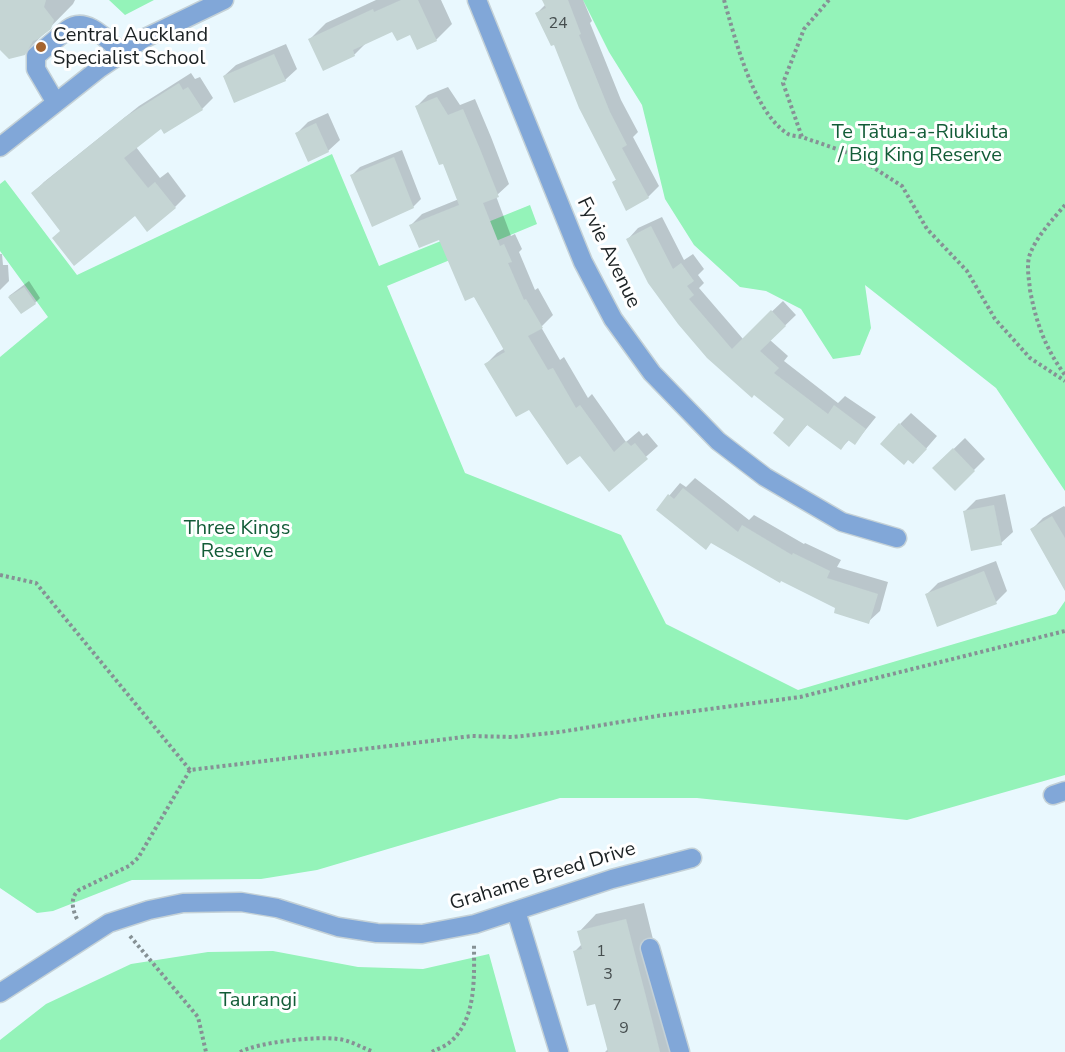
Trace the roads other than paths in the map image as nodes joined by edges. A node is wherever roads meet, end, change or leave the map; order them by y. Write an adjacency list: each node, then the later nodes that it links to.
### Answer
1 (224, 0): 3 (street)
2 (477, 0): 6 (street, Fyvie Avenue)
3 (122, 53): 4 (street); 4 (street)
4 (56, 103): 5 (street)
5 (0, 147)
6 (897, 538)
7 (692, 858): 8 (street, Grahame Breed Drive)
8 (516, 911): 10 (street, Grahame Breed Drive); 11 (street)
9 (650, 948): 12 (street)
10 (0, 993)
11 (559, 1052)
12 (680, 1052)

